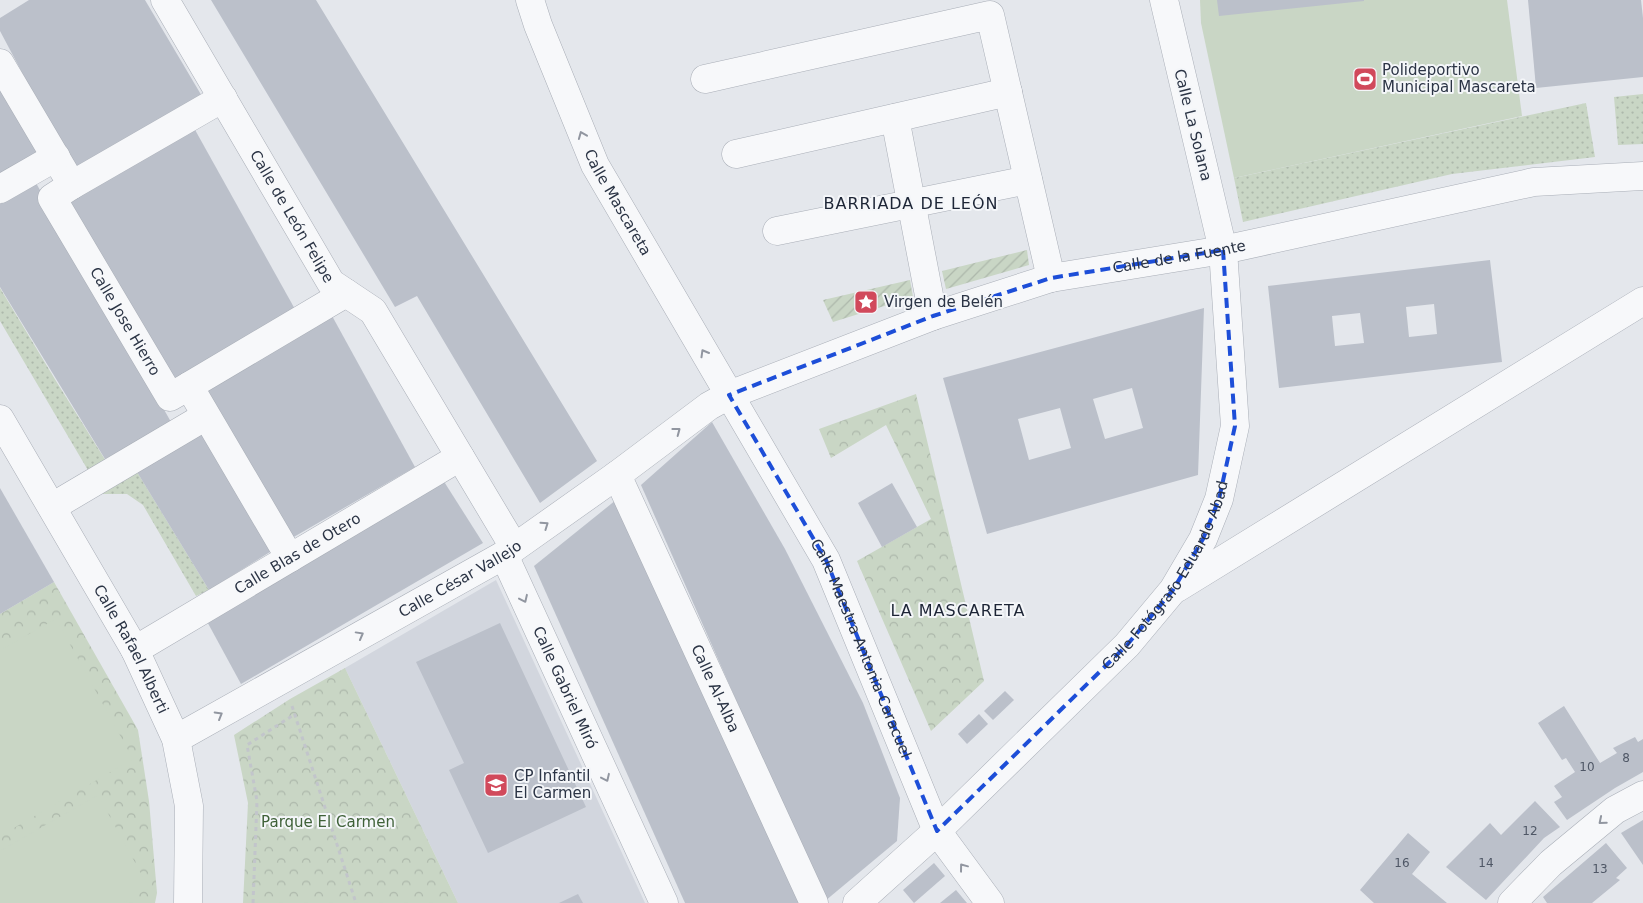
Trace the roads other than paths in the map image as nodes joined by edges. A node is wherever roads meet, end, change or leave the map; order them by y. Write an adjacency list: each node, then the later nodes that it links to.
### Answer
1 (165, 0): 7 (street, Calle de León Felipe)
2 (530, 0): 23 (street, Calle Mascareta, one-way to 2)
3 (1164, 0): 17 (street, Calle La Solana)
4 (0, 63): 10 (street)
5 (705, 79): 6 (street)
6 (1008, 92): 8 (street); 12 (street)
7 (223, 98): 13 (street); 19 (street, Calle de León Felipe)
8 (895, 118): 9 (street); 15 (street)
9 (736, 154)
10 (56, 157): 13 (street); 14 (street)
11 (1643, 176): 17 (street, Calle de la Fuente)
12 (1028, 180): 15 (street); 18 (street)
13 (72, 185): 22 (street, Calle Jose Hierro)
14 (0, 189)
15 (911, 203): 16 (street); 21 (street)
16 (777, 231)
17 (1223, 250): 18 (street, Calle de la Fuente); 31 (street, Calle Fotógrafo Eduardo Abad)
18 (1051, 278): 21 (street, Calle de la Fuente)
19 (346, 293): 22 (street); 26 (street, Calle de León Felipe)
20 (1643, 301): 31 (street)
21 (933, 316): 23 (street, Calle de la Fuente)
22 (188, 386): 24 (street)
23 (729, 395): 27 (street, Calle César Vallejo, one-way to 23); 35 (street, Calle Maestra Antonia Caracuel)
24 (206, 416): 28 (street); 30 (street)
25 (0, 418): 28 (street, Calle Rafael Alberti)
26 (460, 457): 29 (street, Calle de León Felipe); 30 (street, Calle Blas de Otero)
27 (617, 475): 29 (street, Calle César Vallejo, one-way to 27); 38 (street, Calle Al-Alba)
28 (52, 507): 32 (street, Calle Rafael Alberti)
29 (509, 551): 33 (street, Calle César Vallejo, one-way to 29); 37 (street, Calle Gabriel Miró, one-way to 37)
30 (290, 558): 32 (street, Calle Blas de Otero)
31 (1173, 590): 35 (street, Calle Fotógrafo Eduardo Abad)
32 (135, 650): 33 (street, Calle Rafael Alberti)
33 (176, 739): 36 (street, Calle Rafael Alberti)
34 (1643, 795): 41 (street, one-way to 41)
35 (937, 831): 39 (street, Calle Fotógrafo Eduardo Abad); 40 (street, Calle Maestra Antonia Caracuel, one-way to 35)
36 (188, 903)
37 (664, 903)
38 (814, 903)
39 (857, 903)
40 (990, 903)
41 (1512, 903)

